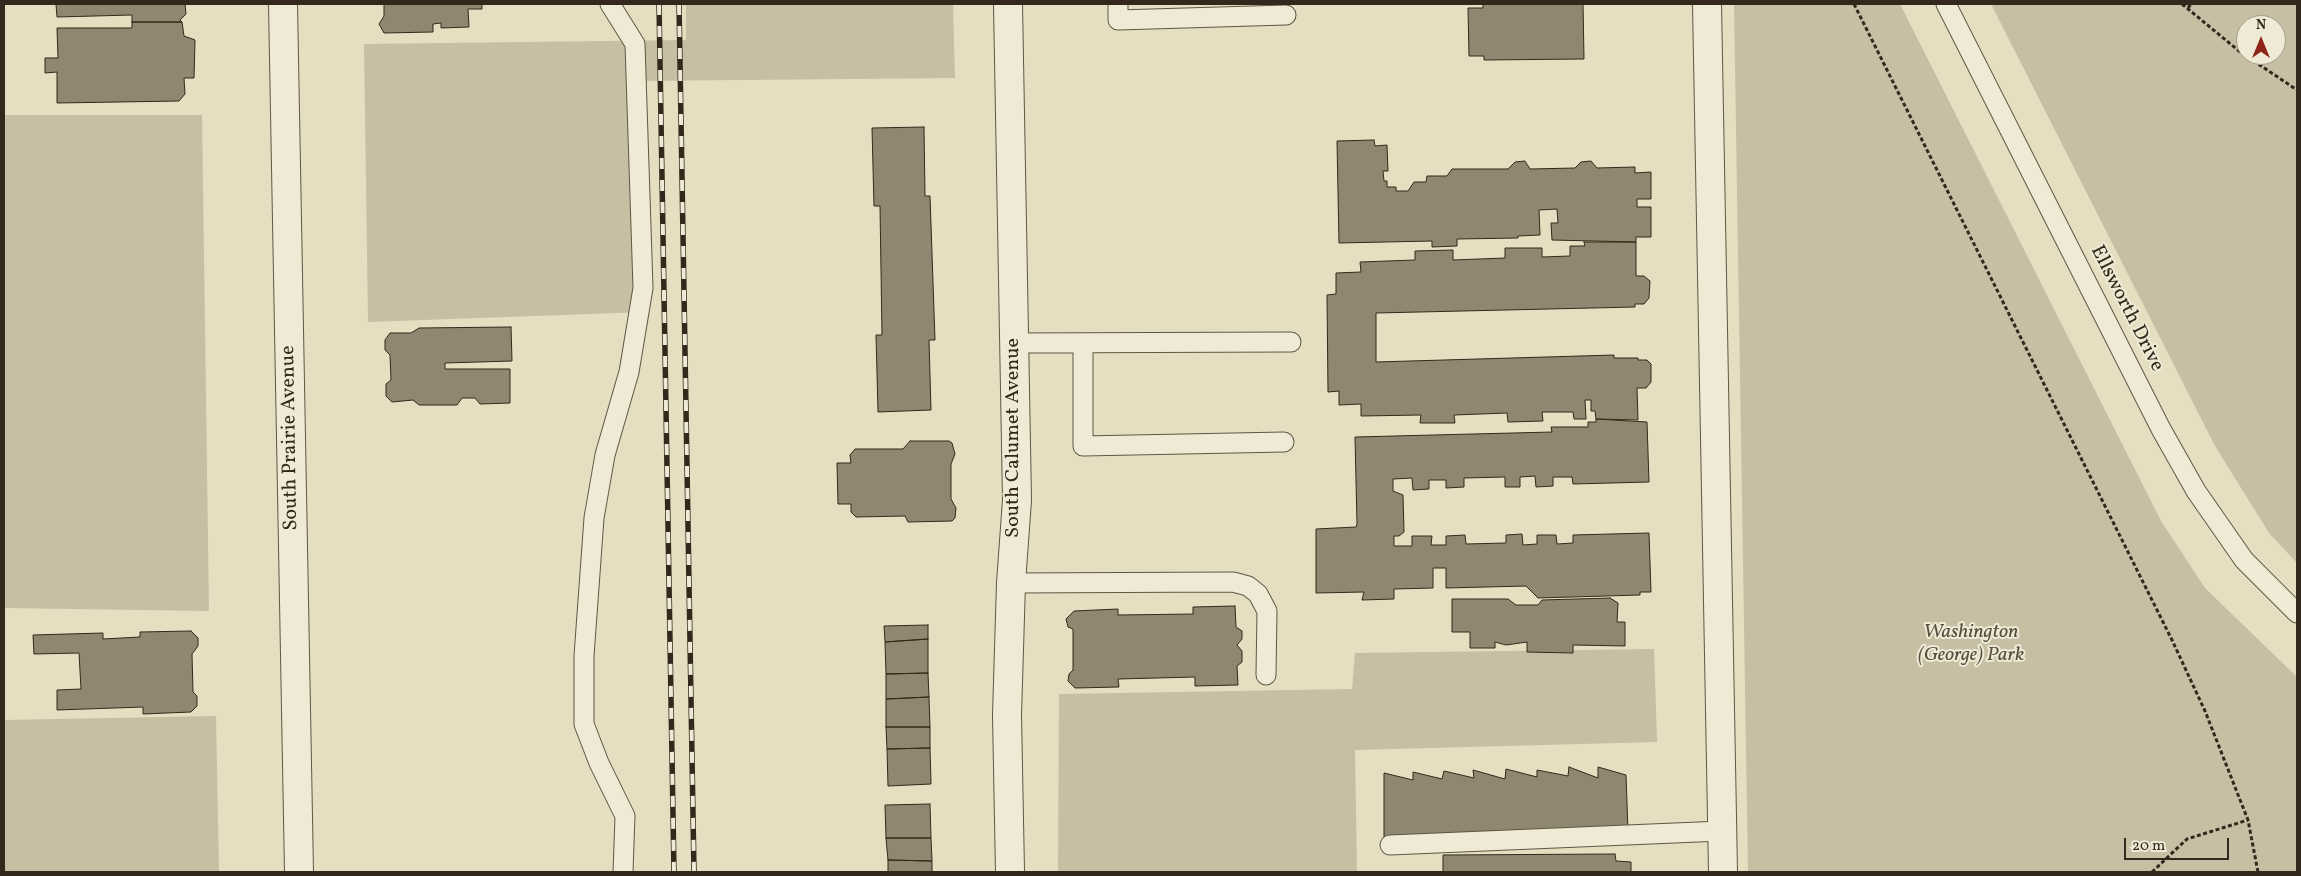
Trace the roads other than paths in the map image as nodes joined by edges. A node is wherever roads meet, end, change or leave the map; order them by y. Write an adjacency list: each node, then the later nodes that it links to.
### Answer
1 (283, 4): 17 (street, South Prairie Avenue)
2 (610, 4): 18 (lane)
3 (1008, 4): 9 (street, South Calumet Avenue)
4 (1118, 4): 7 (lane)
5 (1707, 4): 15 (street)
6 (1946, 4): 13 (lane, Ellsworth Drive)
7 (1286, 15)
8 (1292, 342): 10 (lane)
9 (1014, 343): 10 (lane); 12 (street, South Calumet Avenue)
10 (1084, 343): 11 (lane)
11 (1284, 442)
12 (1011, 582): 14 (lane); 19 (street, South Calumet Avenue)
13 (2297, 614)
14 (1266, 675)
15 (1722, 831): 16 (lane); 20 (street)
16 (1390, 845)
17 (299, 872)
18 (623, 872)
19 (1010, 872)
20 (1723, 872)

